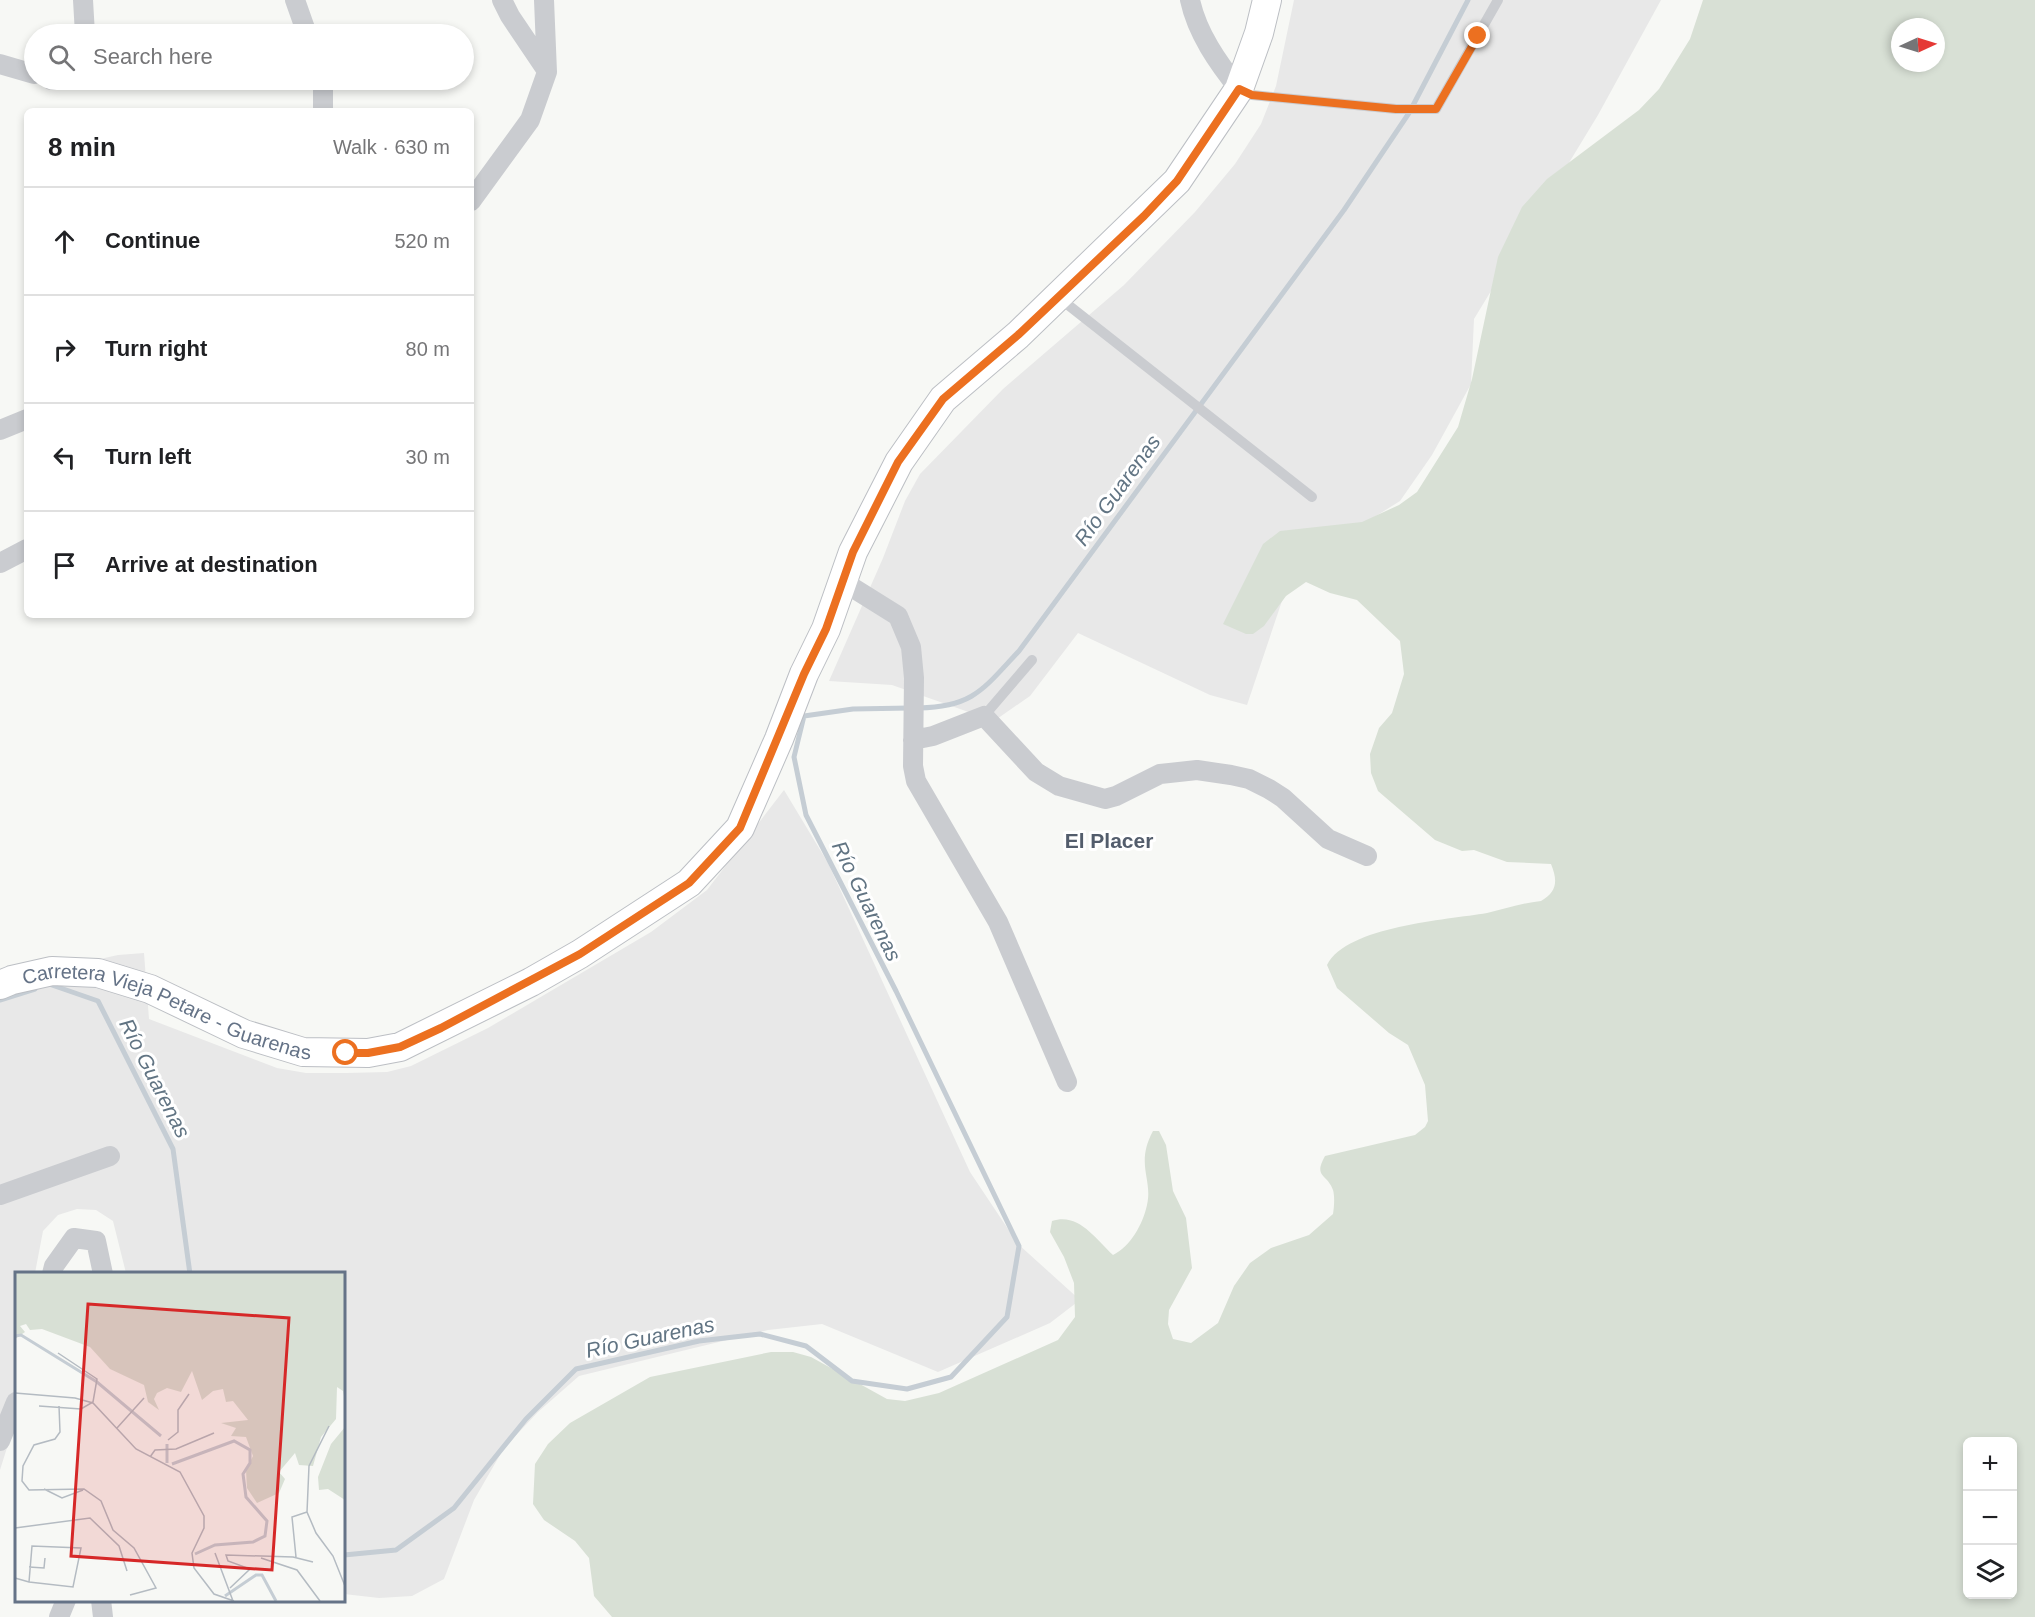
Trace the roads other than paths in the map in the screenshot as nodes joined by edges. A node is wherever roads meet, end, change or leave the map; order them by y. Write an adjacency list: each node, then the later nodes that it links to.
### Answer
1 (83, 0): 8 (street)
2 (295, 0): 9 (street)
3 (502, 0): 12 (street)
4 (544, 0): 12 (street)
5 (1190, 0): 13 (street)
6 (1267, 0): 13 (main road, Carretera Vieja Petare - Guarenas)
7 (1498, 0): 13 (lane)
8 (84, 24)
9 (304, 24)
10 (0, 64): 11 (street)
11 (24, 71)
12 (548, 72): 16 (street)
13 (1239, 89): 17 (main road, Carretera Vieja Petare - Guarenas)
14 (323, 90): 15 (street)
15 (323, 108)
16 (474, 197)
17 (1058, 296): 20 (lane); 23 (main road, Carretera Vieja Petare - Guarenas)
18 (24, 420): 19 (street)
19 (0, 430)
20 (1312, 497)
21 (24, 551): 22 (street)
22 (0, 563)
23 (843, 581): 26 (street); 28 (main road, Carretera Vieja Petare - Guarenas)
24 (1032, 660): 25 (lane)
25 (984, 716): 26 (street); 27 (street)
26 (913, 734): 29 (street)
27 (1367, 856)
28 (0, 985)
29 (1067, 1082)
30 (110, 1156): 31 (street)
31 (0, 1195)
32 (52, 1272): 33 (street)
33 (102, 1272)
34 (15, 1404): 35 (street)
35 (0, 1441)
36 (65, 1602): 38 (street)
37 (101, 1602): 39 (street)
38 (59, 1617)
39 (103, 1617)

